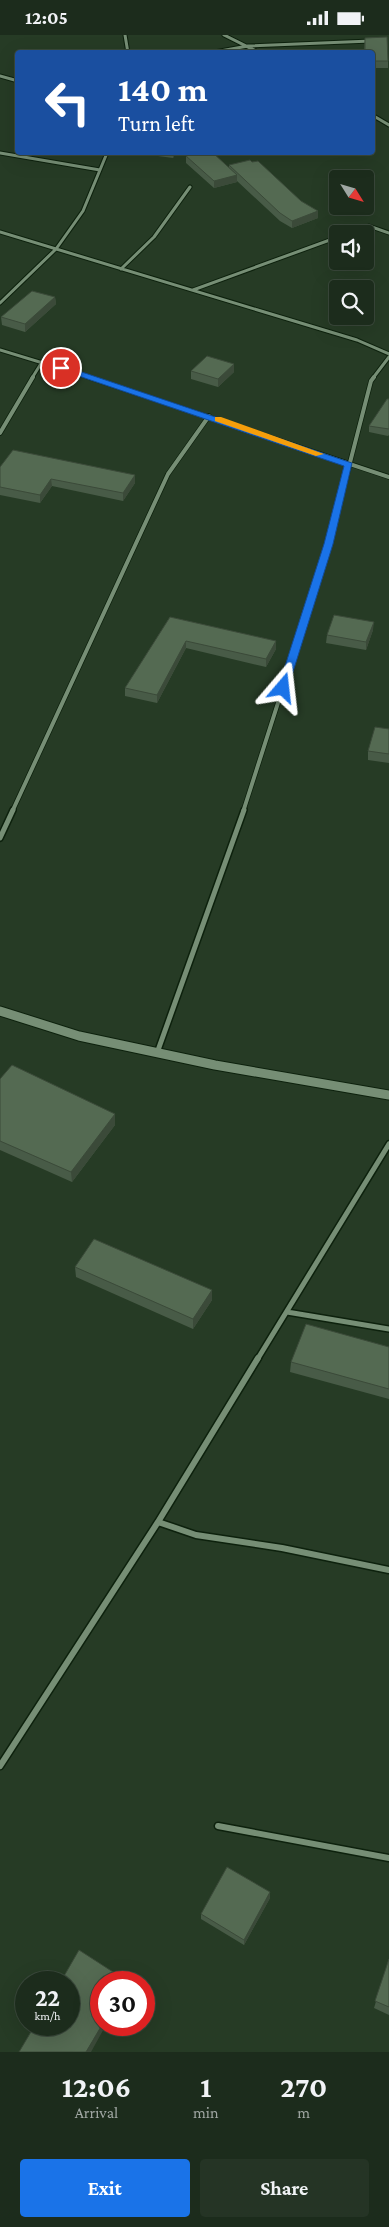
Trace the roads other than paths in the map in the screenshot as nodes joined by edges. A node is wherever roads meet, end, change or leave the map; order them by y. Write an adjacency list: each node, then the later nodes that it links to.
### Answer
1 (125, 35): 5 (street)
2 (224, 35): 4 (street)
3 (376, 41): 4 (street)
4 (248, 46): 6 (street); 7 (street)
5 (128, 50)
6 (226, 50)
7 (255, 50)
8 (0, 76): 9 (street)
9 (15, 80)
10 (375, 117): 11 (street)
11 (389, 125)
12 (0, 153): 14 (street)
13 (105, 155): 14 (street)
14 (100, 170): 20 (street)
15 (190, 187): 21 (street)
16 (374, 227): 18 (street)
17 (0, 232): 20 (street)
18 (389, 233)
19 (329, 240): 22 (street)
20 (56, 249): 21 (street); 23 (street)
21 (121, 269): 22 (street)
22 (192, 291): 25 (street)
23 (0, 303)
24 (0, 350): 26 (street)
25 (389, 355): 29 (street)
26 (42, 362): 27 (street); 28 (street)
27 (209, 416): 29 (street); 31 (street)
28 (0, 433)
29 (349, 465): 30 (street); 33 (street)
30 (389, 477)
31 (0, 838)
32 (0, 1011): 33 (street)
33 (156, 1053): 34 (street)
34 (389, 1095)
35 (389, 1144): 36 (street)
36 (287, 1312): 37 (street); 38 (street)
37 (389, 1329)
38 (158, 1522): 39 (street); 40 (street)
39 (389, 1570)
40 (0, 1766)
41 (218, 1826): 42 (street)
42 (389, 1858)

